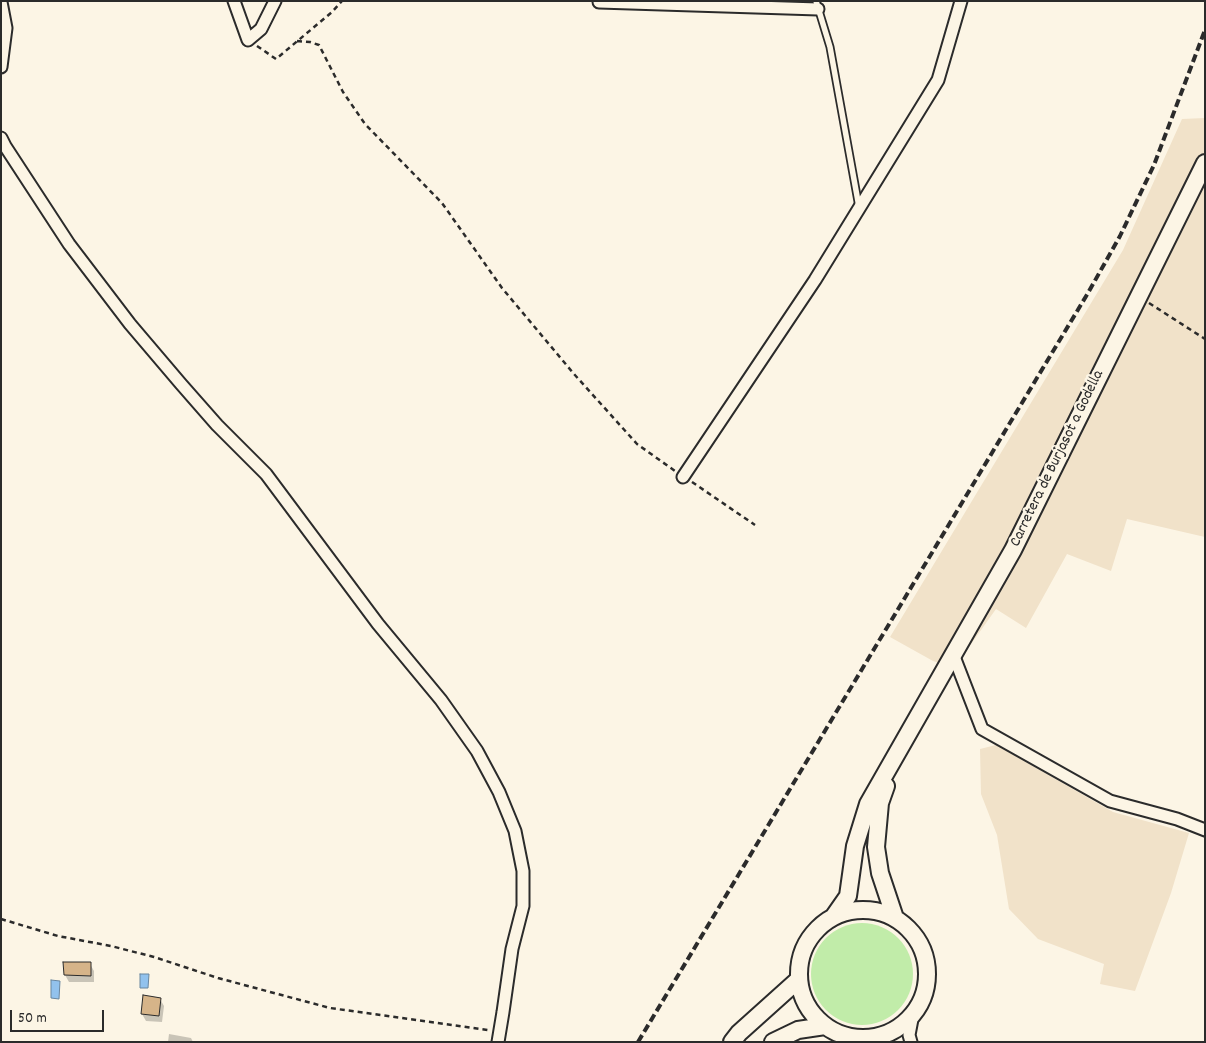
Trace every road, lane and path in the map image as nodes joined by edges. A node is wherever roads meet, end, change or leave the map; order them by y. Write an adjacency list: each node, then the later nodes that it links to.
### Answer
1 (234, 1): 8 (street)
2 (275, 1): 8 (street)
3 (342, 1): 9 (path)
4 (961, 1): 13 (street)
5 (1, 2): 10 (street)
6 (599, 2): 7 (street)
7 (817, 5): 13 (lane)
8 (248, 40): 9 (path)
9 (297, 41): 16 (path)
10 (1, 67)
11 (1, 138): 27 (street)
12 (1205, 163): 14 (street, Carretera de Burjasot a Godella)
13 (859, 208): 16 (street)
14 (1139, 296): 15 (path); 18 (street, Carretera de Burjasot a Godella)
15 (1205, 339)
16 (683, 477): 17 (path)
17 (755, 525)
18 (953, 654): 19 (street, Carretera de Burjasot a Godella); 20 (street)
19 (899, 748): 21 (street); 22 (street)
20 (1205, 830)
21 (834, 916): 22 (street); 24 (street)
22 (895, 918): 25 (street)
23 (1, 919): 27 (path)
24 (798, 980): 26 (street); 29 (street)
25 (913, 1014): 28 (street); 31 (street)
26 (825, 1026): 28 (street); 30 (street)
27 (499, 1036)
28 (873, 1040)
29 (732, 1042)
30 (773, 1042)
31 (911, 1042)

